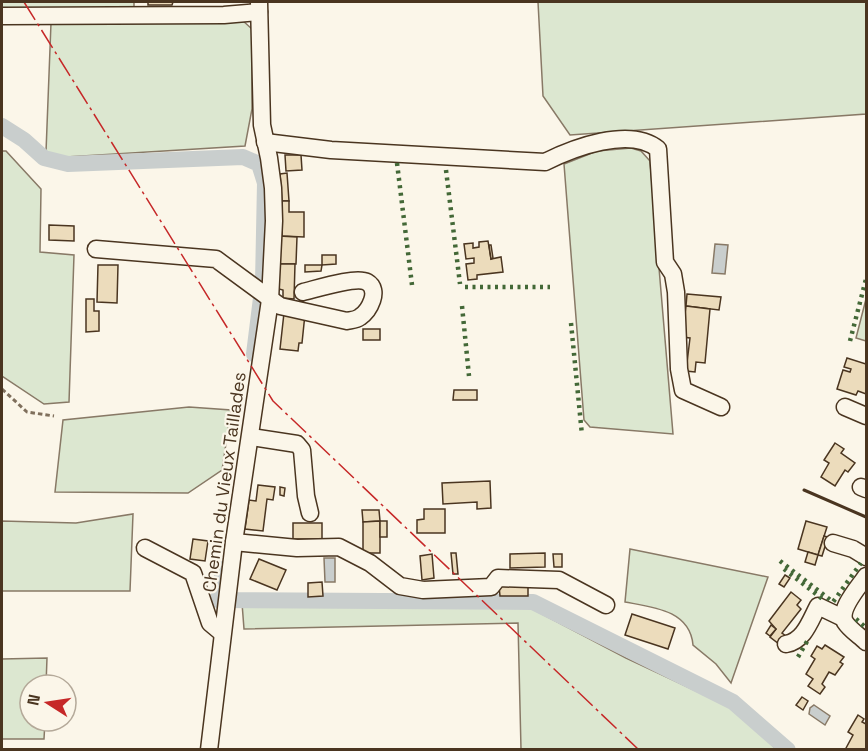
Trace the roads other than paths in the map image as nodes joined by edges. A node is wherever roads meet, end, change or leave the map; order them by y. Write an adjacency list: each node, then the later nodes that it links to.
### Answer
1 (180, 2): 2 (street)
2 (255, 9): 3 (street); 4 (street, Chemin du Vieux Taillades)
3 (2, 16)
4 (265, 142): 7 (street, Chemin du Vieux Taillades); 8 (street)
5 (96, 249): 7 (street)
6 (303, 292): 7 (street)
7 (270, 300): 11 (street, Chemin du Vieux Taillades)
8 (721, 407)
9 (845, 407): 10 (street)
10 (867, 416)
11 (251, 437): 12 (street); 13 (street, Chemin du Vieux Taillades)
12 (310, 513)
13 (234, 542): 18 (street); 20 (street, Chemin du Vieux Taillades)
14 (833, 543): 16 (street)
15 (145, 548): 20 (street)
16 (867, 557)
17 (867, 576): 19 (street)
18 (606, 605)
19 (843, 618): 21 (street); 22 (street)
20 (222, 633): 23 (street, Chemin du Vieux Taillades)
21 (867, 642)
22 (786, 644)
23 (209, 750)

